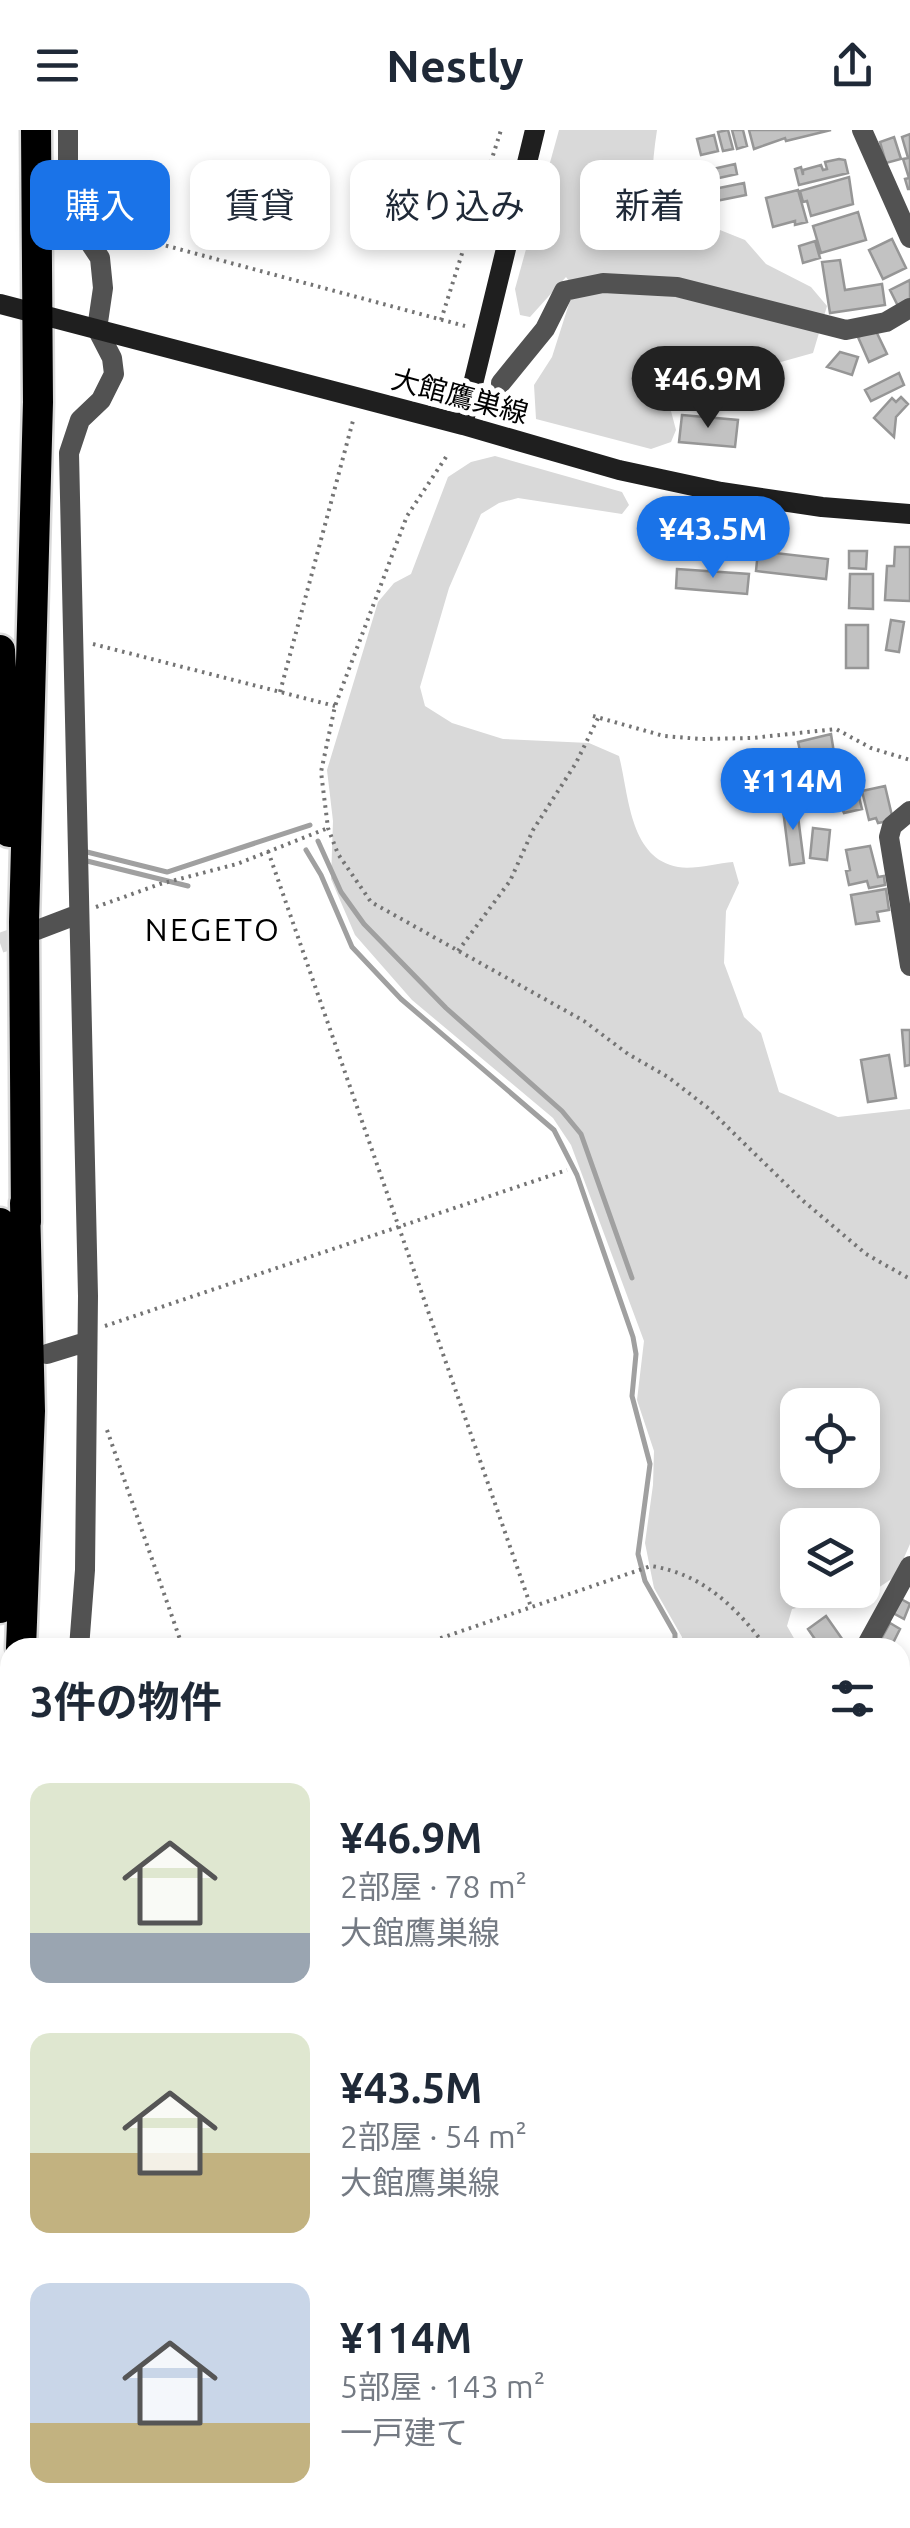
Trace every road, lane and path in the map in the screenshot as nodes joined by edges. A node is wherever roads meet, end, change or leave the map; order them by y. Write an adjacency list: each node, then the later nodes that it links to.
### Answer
1 (36, 130): 12 (highway)
2 (68, 130): 6 (street)
3 (501, 130): 13 (path)
4 (534, 130): 18 (main road)
5 (862, 130): 7 (street)
6 (68, 160)
7 (910, 238)
8 (170, 248): 13 (path)
9 (95, 250): 15 (street)
10 (0, 304): 12 (main road, 大館鷹巣線)
11 (910, 308): 16 (street)
12 (38, 314): 15 (main road, 大館鷹巣線); 34 (highway)
13 (441, 320): 14 (path)
14 (465, 326)
15 (97, 329): 17 (main road, 大館鷹巣線); 21 (street)
16 (501, 383)
17 (359, 398): 18 (main road, 大館鷹巣線); 23 (path)
18 (463, 425): 20 (main road, 大館鷹巣線)
19 (446, 457): 24 (path)
20 (910, 514)
21 (74, 639): 23 (path); 29 (street)
22 (0, 650): 34 (highway)
23 (280, 692): 24 (path)
24 (335, 706): 27 (path)
25 (910, 760): 31 (path)
26 (910, 811): 32 (street)
27 (328, 828): 28 (path); 31 (path)
28 (268, 851): 29 (path); 35 (path)
29 (79, 914): 30 (street); 37 (street)
30 (37, 930)
31 (458, 951): 36 (path)
32 (910, 966)
33 (567, 1170): 35 (path)
34 (13, 1223): 42 (highway); 43 (highway)
35 (400, 1226): 37 (path); 41 (path)
36 (910, 1279)
37 (86, 1337): 38 (street); 44 (street)
38 (48, 1354)
39 (106, 1428): 45 (path)
40 (910, 1566): 48 (street)
41 (531, 1607): 46 (path); 47 (path)
42 (0, 1608)
43 (21, 1638)
44 (80, 1638)
45 (180, 1638)
46 (441, 1638)
47 (758, 1638)
48 (870, 1638)

